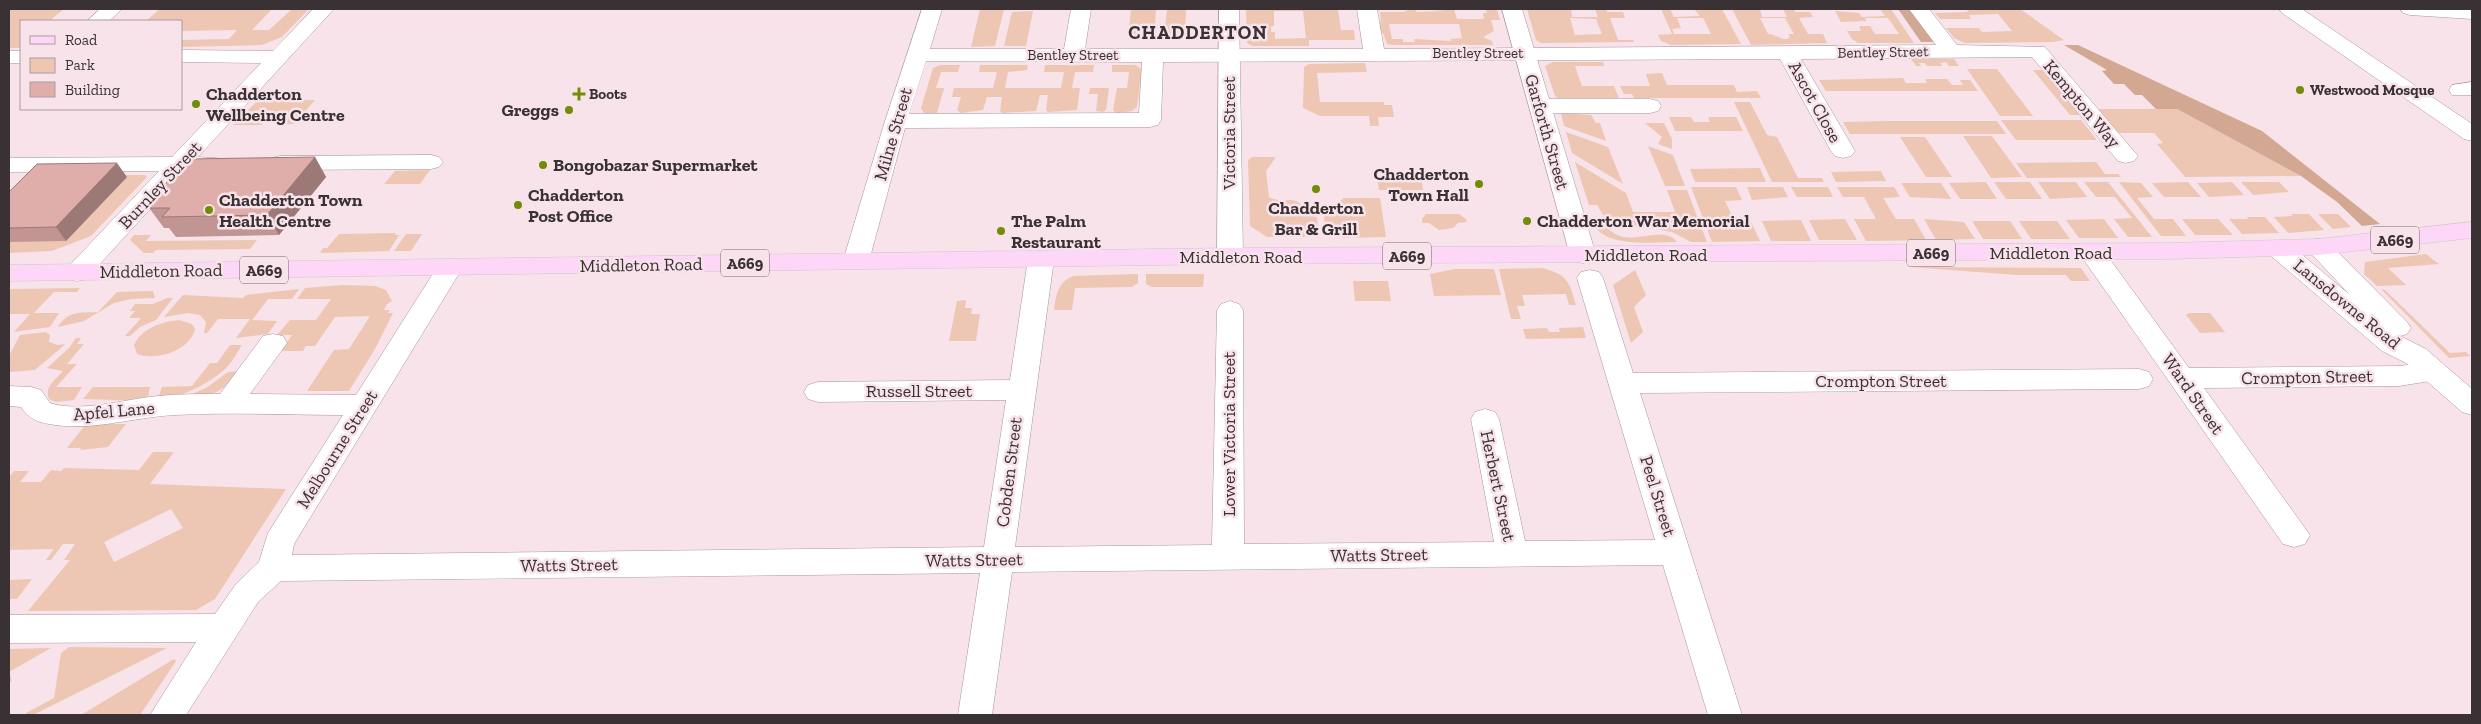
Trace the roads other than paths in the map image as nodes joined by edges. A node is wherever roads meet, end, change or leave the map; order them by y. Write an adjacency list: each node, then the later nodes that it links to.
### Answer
1 (112, 9): 12 (street)
2 (324, 9): 23 (street, Burnley Street)
3 (932, 9): 13 (street, Milne Street)
4 (1081, 9): 19 (street)
5 (1229, 9): 22 (street, Victoria Street)
6 (1367, 9): 18 (street)
7 (1512, 9): 17 (street, Garforth Street)
8 (1919, 9): 14 (street)
9 (2289, 9): 27 (street)
10 (2410, 9): 11 (street)
11 (2470, 15)
12 (99, 20)
13 (920, 46): 19 (street, Bentley Street); 26 (street, Milne Street)
14 (1951, 51): 15 (street, Bentley Street); 16 (street, Bentley Street)
15 (1787, 52): 17 (street, Bentley Street); 28 (street, Ascot Close)
16 (2038, 52): 29 (street, Kempton Way)
17 (1525, 53): 18 (street, Bentley Street); 24 (street, Garforth Street)
18 (1374, 54): 22 (street, Bentley Street)
19 (1074, 55): 20 (street, Bentley Street)
20 (1154, 55): 22 (street, Bentley Street); 26 (street)
21 (182, 56): 23 (street)
22 (1229, 56): 37 (street, Victoria Street)
23 (279, 57): 32 (street, Burnley Street)
24 (1540, 106): 25 (street); 40 (street, Garforth Street)
25 (1650, 106)
26 (896, 121): 39 (street, Milne Street)
27 (2472, 134)
28 (1843, 151)
29 (2126, 156)
30 (431, 162): 32 (street)
31 (9, 164): 32 (street)
32 (179, 164): 43 (street, Burnley Street)
33 (2472, 230): 34 (main road, Middleton Road / A669)
34 (2318, 247): 35 (main road, Middleton Road / A669); 46 (street, Lansdowne Road)
35 (2279, 249): 36 (main road, Middleton Road / A669); 46 (street, Lansdowne Road)
36 (2092, 253): 40 (main road, Middleton Road / A669); 47 (street, Ward Street)
37 (1230, 256): 38 (main road, Middleton Road / A669); 40 (main road, Middleton Road / A669)
38 (1041, 259): 39 (main road, Middleton Road / A669); 50 (street, Cobden Street)
39 (856, 261): 41 (main road, Middleton Road / A669)
40 (1587, 266): 49 (street, Peel Street)
41 (450, 267): 43 (main road, Middleton Road / A669); 54 (street, Melbourne Street)
42 (9, 273): 43 (main road, Middleton Road / A669)
43 (77, 273)
44 (1230, 310): 60 (street, Lower Victoria Street)
45 (273, 343): 55 (street)
46 (2424, 364): 47 (street, Crompton Street); 53 (street, Lansdowne Road)
47 (2181, 378): 57 (street, Ward Street)
48 (2139, 379): 49 (street, Crompton Street)
49 (1624, 383): 58 (street, Peel Street)
50 (1020, 390): 51 (street, Russell Street); 61 (street, Cobden Street)
51 (818, 392)
52 (9, 396): 55 (street, Apfel Lane)
53 (2472, 404)
54 (365, 405): 55 (street, Apfel Lane); 62 (street, Melbourne Street)
55 (227, 406)
56 (1485, 419): 59 (street, Herbert Street)
57 (2294, 535)
58 (1674, 552): 59 (street, Watts Street); 67 (street, Peel Street)
59 (1512, 553): 60 (street, Watts Street)
60 (1228, 557): 61 (street, Watts Street)
61 (997, 560): 62 (street, Watts Street); 66 (street, Cobden Street)
62 (273, 568): 63 (street)
63 (223, 628): 64 (street); 65 (street)
64 (9, 629)
65 (167, 715)
66 (975, 715)
67 (1725, 715)

